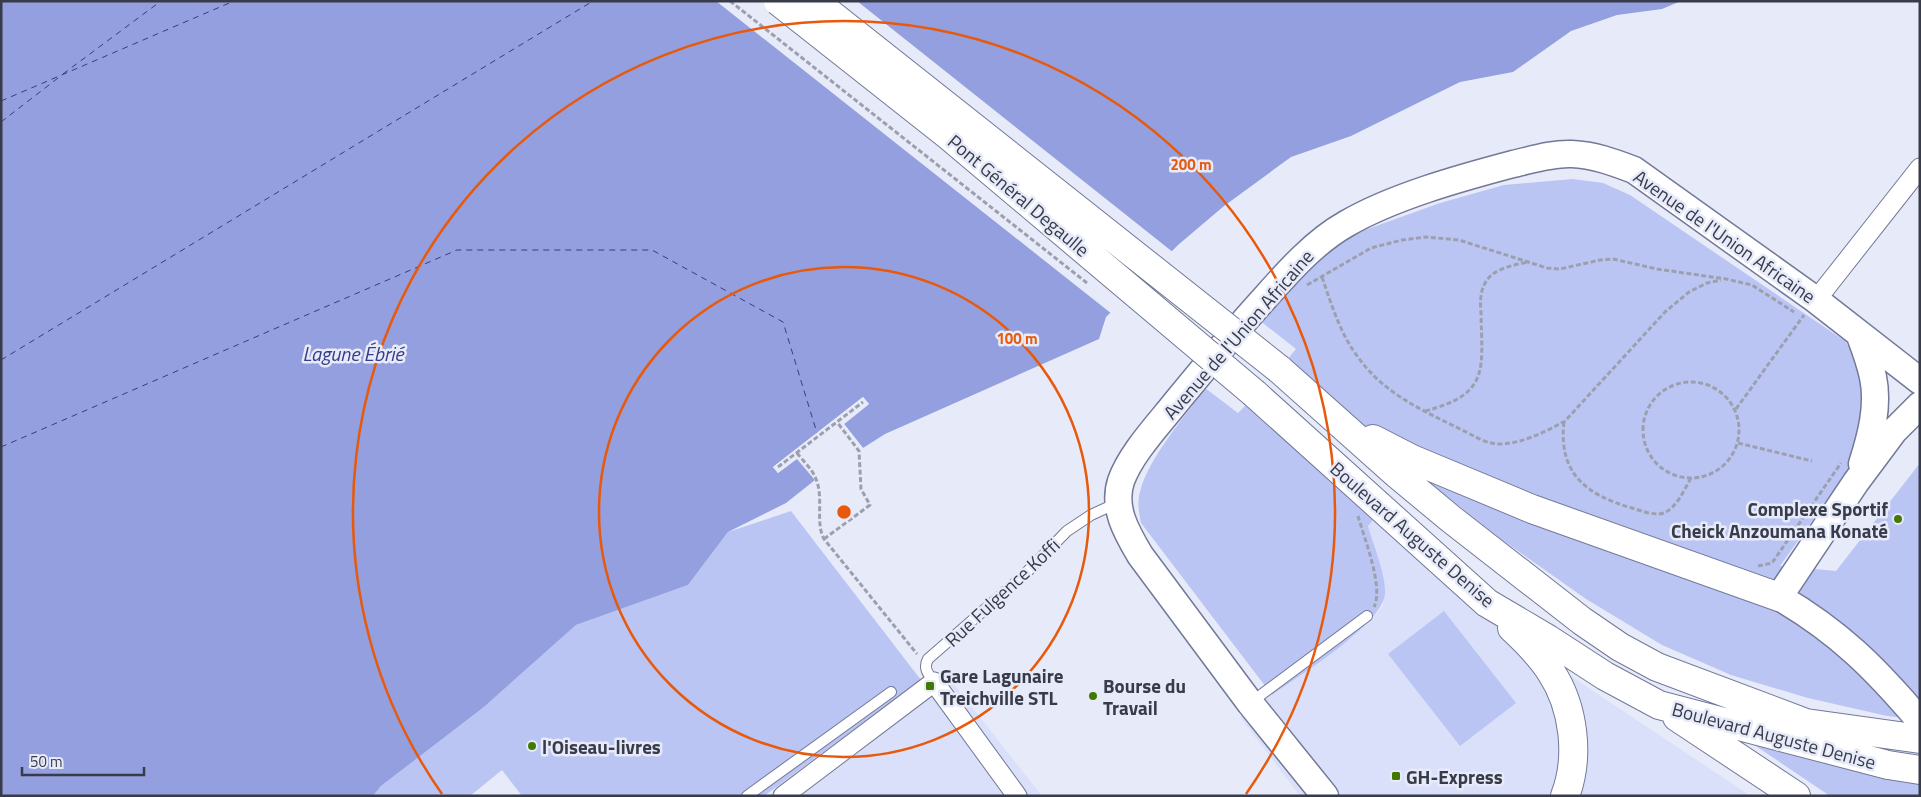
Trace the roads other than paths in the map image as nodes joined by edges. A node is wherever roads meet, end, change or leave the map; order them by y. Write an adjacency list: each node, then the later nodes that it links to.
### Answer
1 (778, 1): 8 (highway, Pont Général Degaulle, bridge)
2 (814, 1): 6 (highway, Pont Général Degaulle, bridge)
3 (1920, 168): 4 (street)
4 (1809, 314): 5 (main road, Avenue de l'Union Africaine); 12 (main road, Avenue de l'Union Africaine)
5 (1860, 336): 7 (main road, Avenue de l'Union Africaine); 11 (main road)
6 (1279, 369): 10 (highway, Boulevard Auguste Denise)
7 (1920, 381)
8 (1256, 394): 14 (highway, Boulevard Auguste Denise)
9 (1920, 405): 11 (main road)
10 (1336, 420): 13 (highway); 21 (highway, Boulevard Auguste Denise)
11 (1856, 482): 13 (main road)
12 (1118, 503): 16 (lane, Rue Fulgence Koffi); 18 (main road, Avenue de l'Union Africaine)
13 (1779, 597): 20 (main road)
14 (1486, 603): 19 (highway, Boulevard Auguste Denise); 27 (highway)
15 (1367, 616): 18 (lane)
16 (934, 682): 24 (street); 25 (street)
17 (891, 692): 23 (lane)
18 (1250, 703): 26 (main road, Avenue de l'Union Africaine)
19 (1659, 705): 22 (highway, Boulevard Auguste Denise); 28 (highway)
20 (1920, 721)
21 (1920, 739)
22 (1920, 770)
23 (747, 796)
24 (783, 796)
25 (1017, 796)
26 (1326, 796)
27 (1565, 796)
28 (1796, 796)

